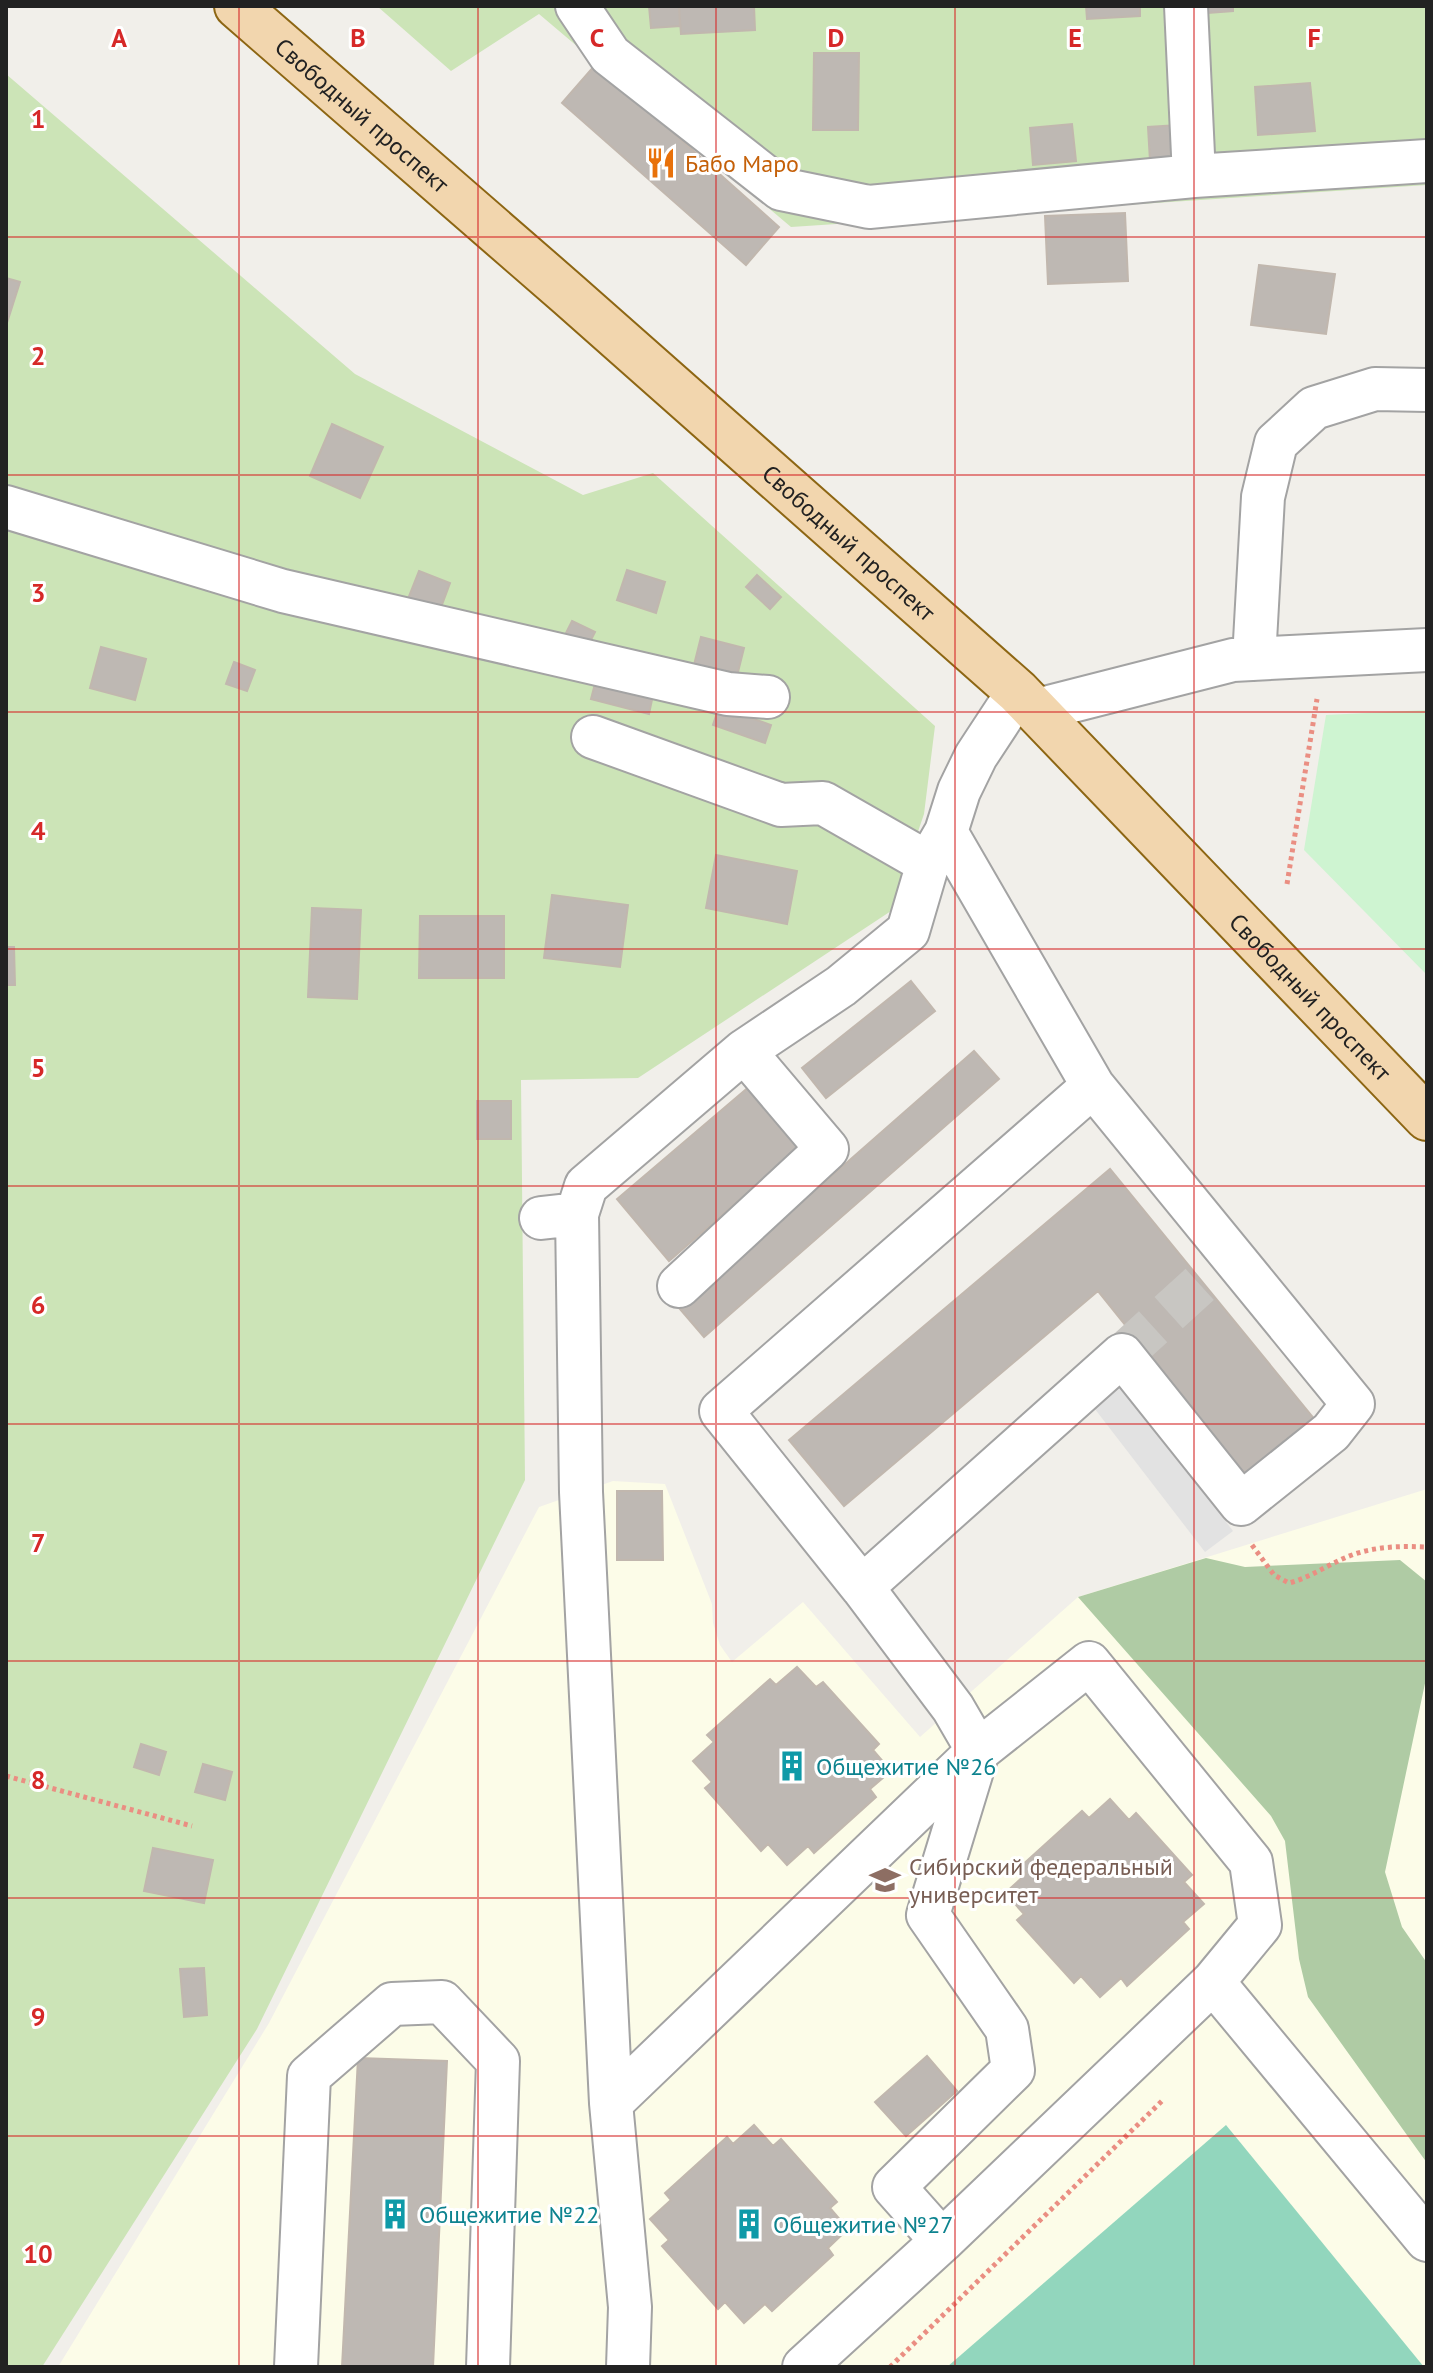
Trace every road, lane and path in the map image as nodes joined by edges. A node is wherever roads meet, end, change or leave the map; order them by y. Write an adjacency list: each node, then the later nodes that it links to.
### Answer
1 (237, 6): 12 (main road, Свободный проспект)
2 (577, 6): 5 (lane)
3 (1186, 6): 5 (lane)
4 (1427, 161): 5 (lane)
5 (1194, 176)
6 (1427, 390): 9 (lane)
7 (6, 507): 11 (lane)
8 (1427, 650): 9 (lane)
9 (1254, 659): 12 (lane)
10 (1317, 694): 15 (path)
11 (768, 697)
12 (1028, 701): 14 (lane); 18 (main road, Свободный проспект)
13 (593, 737): 14 (lane)
14 (937, 848): 16 (lane); 17 (lane)
15 (1287, 884)
16 (744, 1051): 19 (lane); 28 (lane)
17 (1093, 1086): 20 (lane); 22 (lane)
18 (1427, 1118)
19 (679, 1286)
20 (1241, 1504): 21 (path); 22 (lane)
21 (1427, 1547)
22 (862, 1587): 23 (lane)
23 (978, 1751): 26 (lane); 28 (lane); 30 (lane)
24 (6, 1776): 25 (path)
25 (192, 1826)
26 (1213, 1982): 29 (lane); 30 (lane)
27 (1164, 2099): 35 (path)
28 (611, 2103): 33 (lane)
29 (1427, 2240)
30 (942, 2241): 34 (lane)
31 (296, 2367): 32 (lane)
32 (488, 2367)
33 (628, 2367)
34 (804, 2367)
35 (890, 2367)

